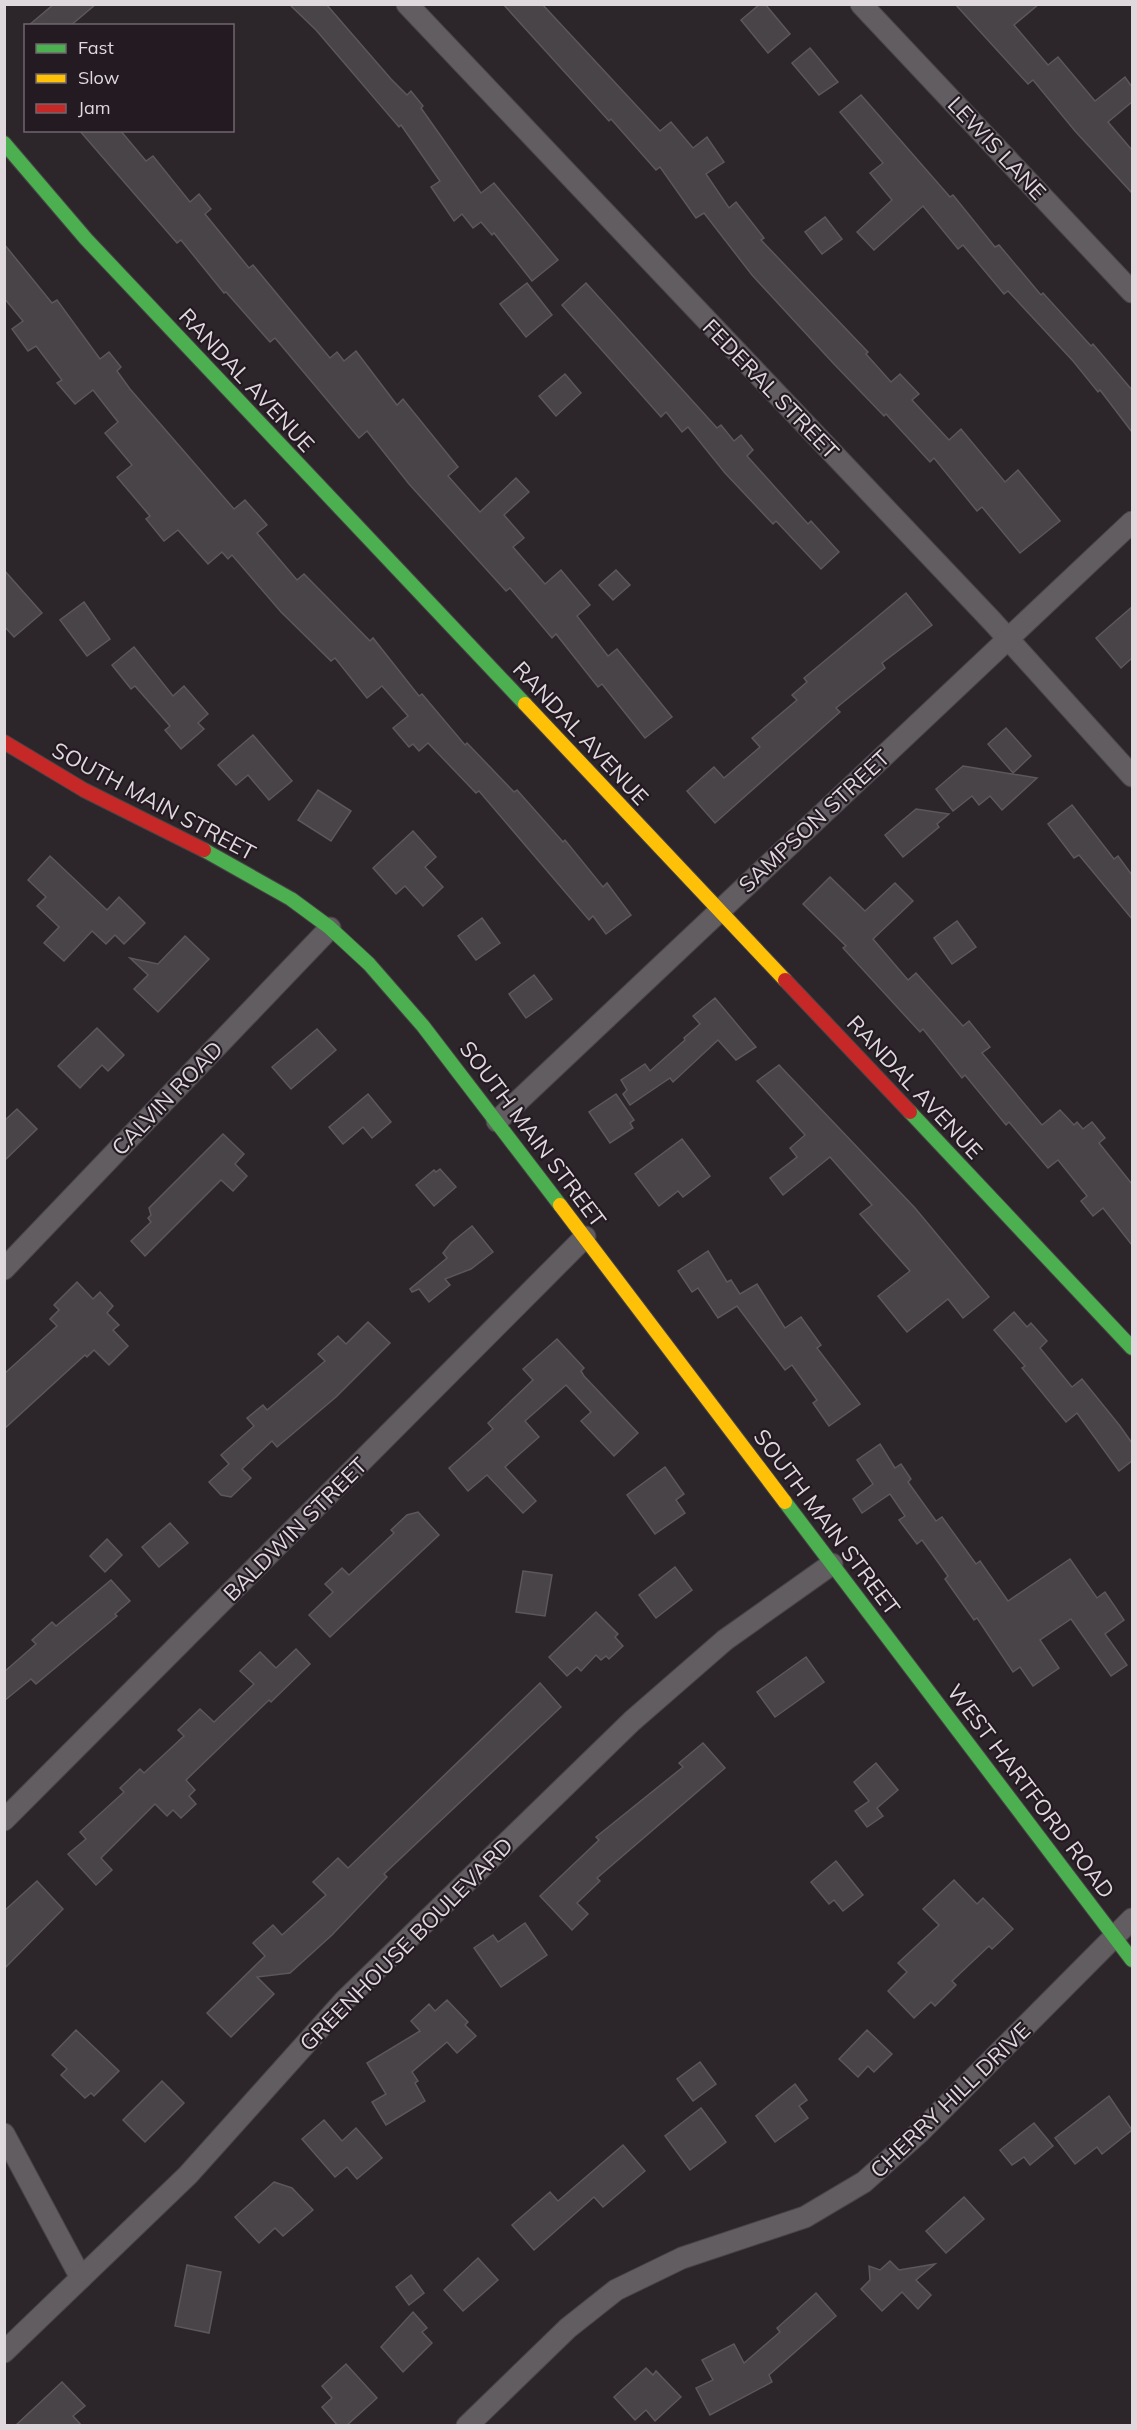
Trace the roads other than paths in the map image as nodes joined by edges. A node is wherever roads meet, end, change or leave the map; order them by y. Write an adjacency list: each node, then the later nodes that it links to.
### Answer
1 (407, 4): 6 (street, FEDERAL STREET)
2 (861, 4): 4 (street, LEWIS LANE)
3 (4, 143): 9 (street, RANDAL AVENUE)
4 (1132, 292)
5 (1132, 522): 6 (street, SAMPSON STREET)
6 (1009, 639): 8 (street, FEDERAL STREET); 9 (street, SAMPSON STREET)
7 (4, 742): 10 (street, SOUTH MAIN STREET)
8 (1132, 776)
9 (718, 909): 11 (street, SAMPSON STREET); 14 (street, RANDAL AVENUE)
10 (330, 928): 11 (street, SOUTH MAIN STREET); 13 (street, CALVIN ROAD)
11 (497, 1121): 12 (street, SOUTH MAIN STREET)
12 (585, 1237): 15 (street, SOUTH MAIN STREET); 17 (street, BALDWIN STREET)
13 (4, 1269)
14 (1132, 1348)
15 (832, 1564): 16 (street, SOUTH MAIN STREET); 22 (street, GREENHOUSE BOULEVARD)
16 (917, 1676): 19 (street, WEST HARTFORD ROAD)
17 (4, 1820)
18 (1132, 1919): 19 (street, CHERRY HILL DRIVE)
19 (1116, 1938): 20 (street, WEST HARTFORD ROAD); 24 (street, CHERRY HILL DRIVE)
20 (1132, 1960)
21 (4, 2134): 22 (street)
22 (81, 2278): 23 (street, GREENHOUSE BOULEVARD)
23 (4, 2352)
24 (467, 2426)

